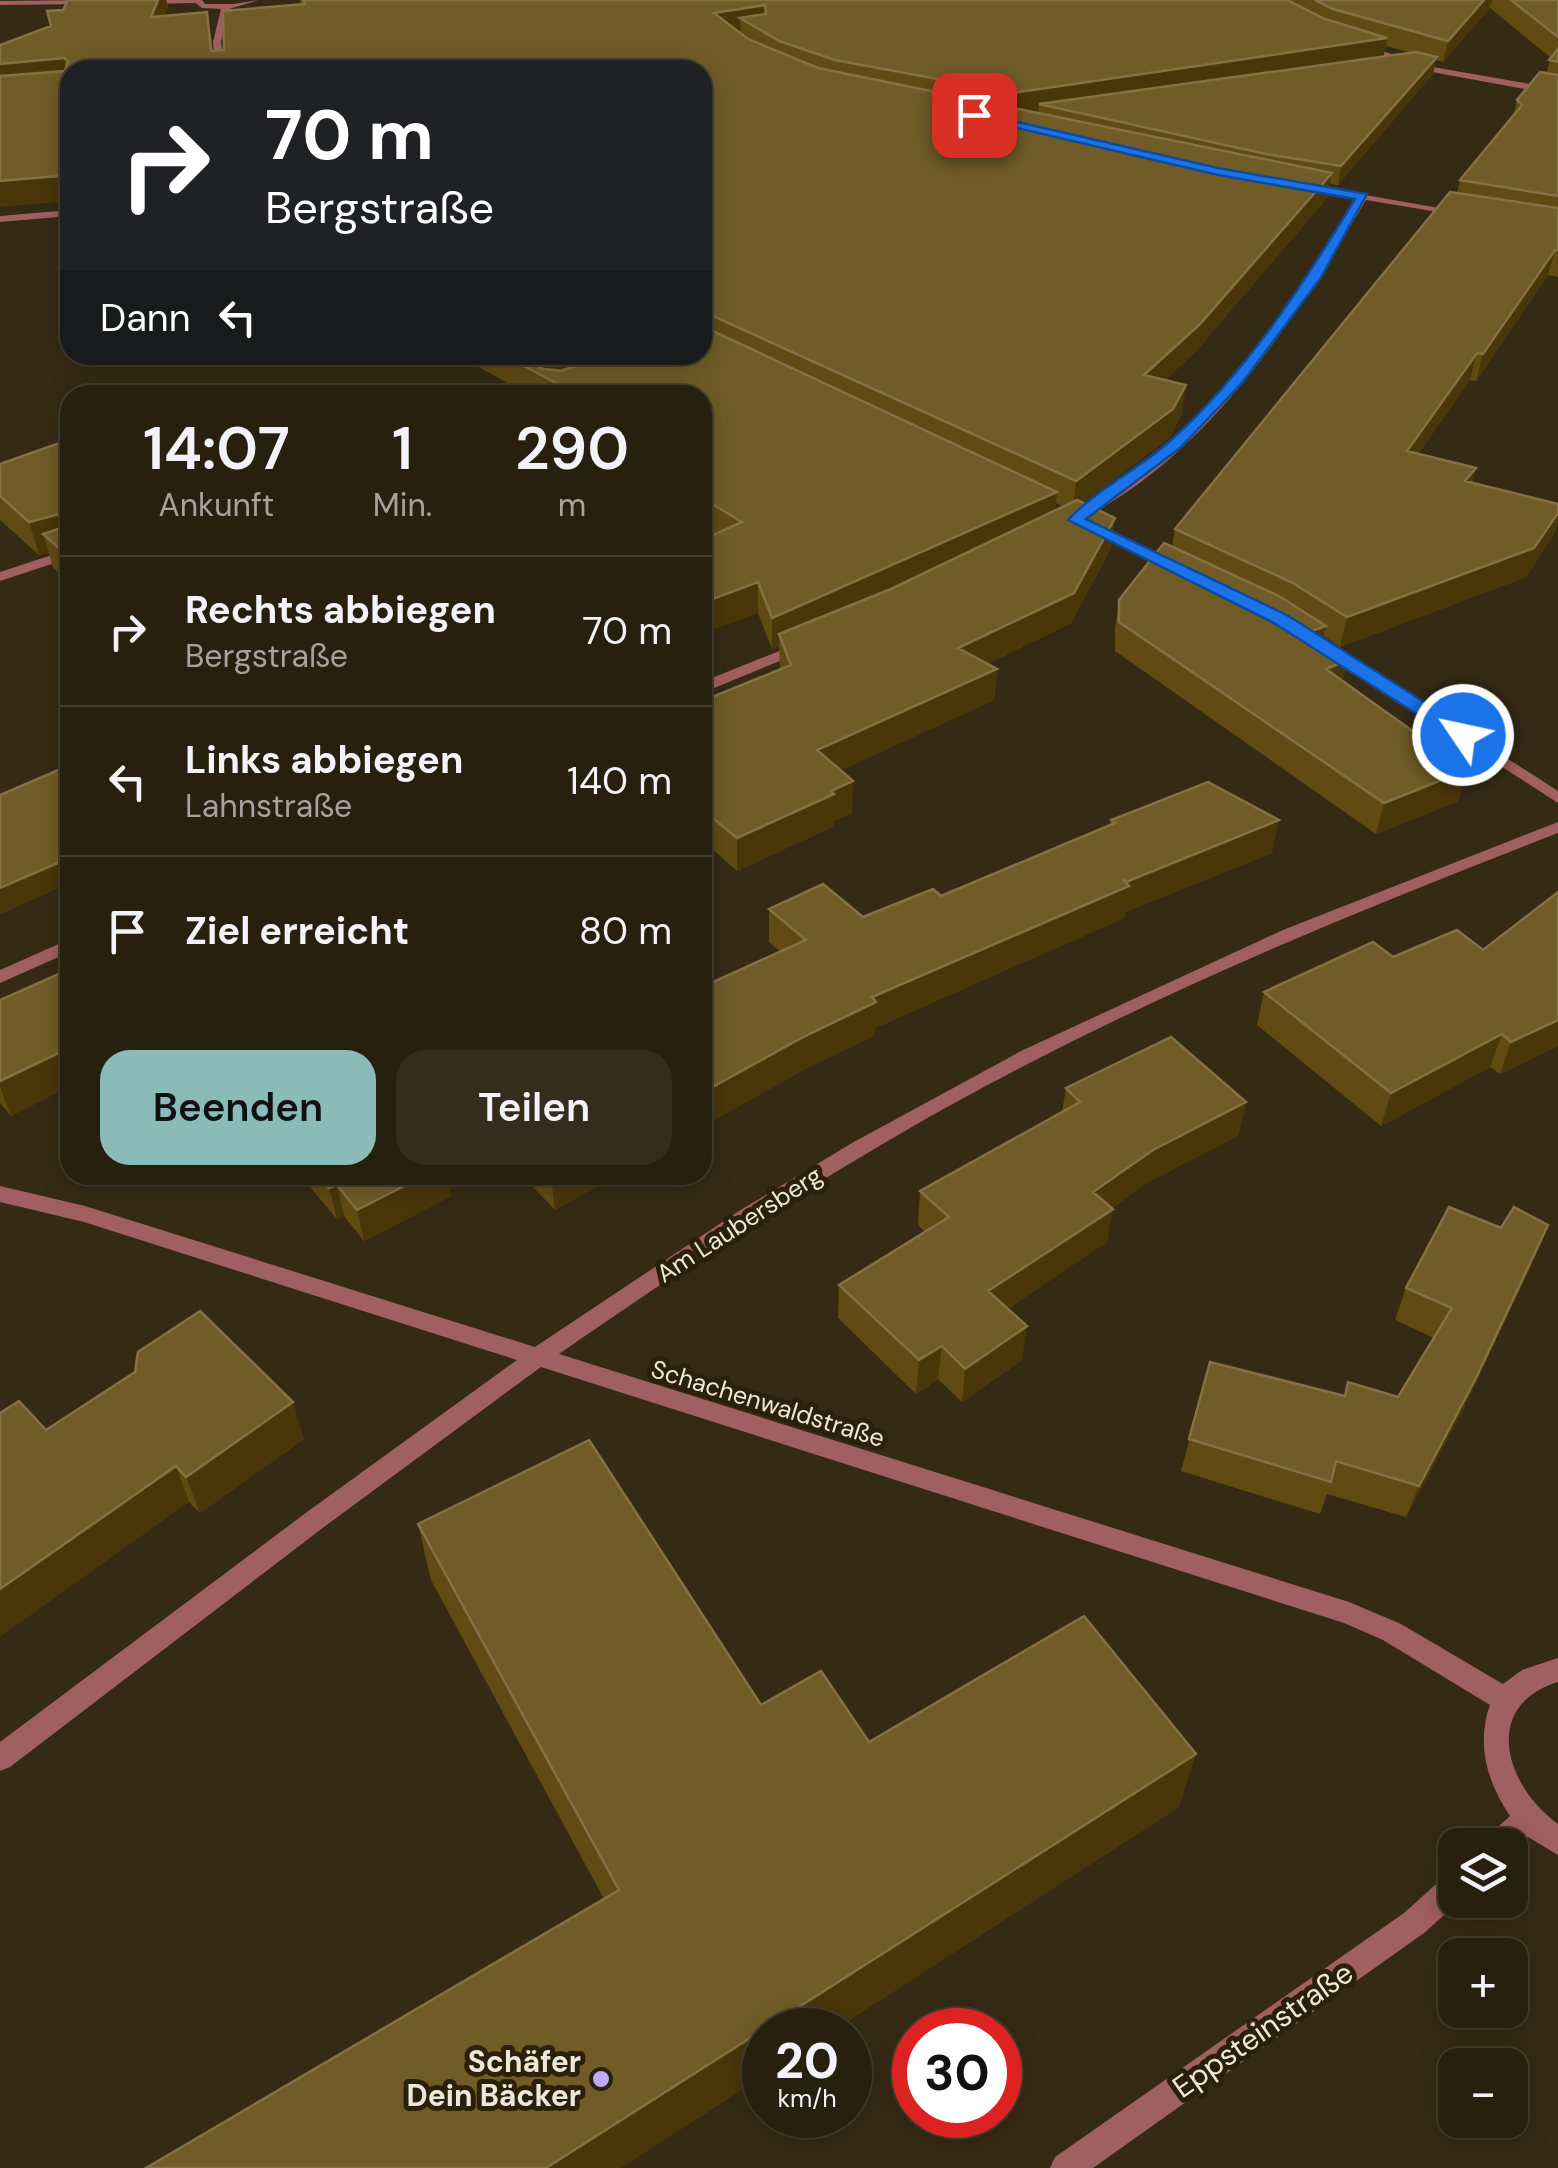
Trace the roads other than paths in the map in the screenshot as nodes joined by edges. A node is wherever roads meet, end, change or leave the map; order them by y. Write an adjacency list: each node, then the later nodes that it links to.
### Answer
1 (255, 0): 6 (street)
2 (198, 1): 4 (street); 6 (street)
3 (97, 2): 5 (street)
4 (136, 2)
5 (0, 3)
6 (225, 8): 8 (street)
7 (1343, 41): 9 (street)
8 (219, 60)
9 (1413, 64): 10 (street); 11 (street)
10 (1374, 69)
11 (1558, 92)
12 (1294, 185): 13 (street)
13 (1363, 197): 15 (street); 18 (street)
14 (60, 214): 16 (street)
15 (1480, 216)
16 (0, 219)
17 (1059, 520): 18 (street)
18 (1076, 520): 21 (street)
19 (60, 557): 20 (street)
20 (0, 576)
21 (1195, 578)
22 (1280, 619): 25 (street)
23 (811, 643): 24 (street)
24 (712, 684)
25 (1558, 798)
26 (1558, 827): 30 (street, Am Laubersberg)
27 (60, 950): 28 (street)
28 (0, 978)
29 (0, 1194): 30 (street, Schachenwaldstraße)
30 (533, 1358): 32 (street, Schachenwaldstraße); 33 (street, Am Laubersberg)
31 (1558, 1670): 32 (street)
32 (1504, 1699): 34 (street)
33 (0, 1758)
34 (1528, 1818): 35 (street); 36 (street)
35 (1517, 1828)
36 (1558, 1841)
37 (1438, 1902): 38 (street, Eppsteinstraße)
38 (1066, 2168)

